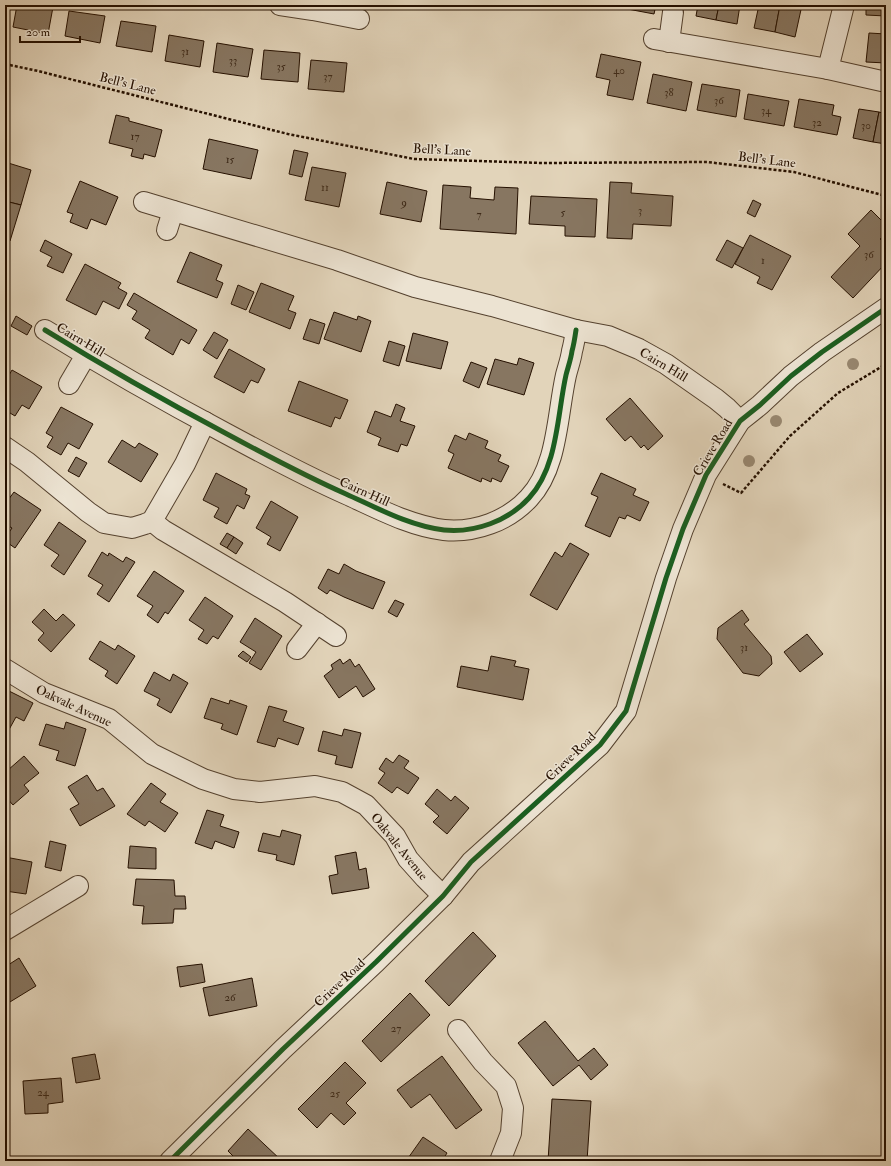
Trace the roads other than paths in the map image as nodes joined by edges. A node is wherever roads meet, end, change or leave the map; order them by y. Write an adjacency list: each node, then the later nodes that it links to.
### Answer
1 (280, 5): 3 (street)
2 (844, 5): 6 (street)
3 (313, 8): 5 (street)
4 (673, 12): 6 (street)
5 (358, 19)
6 (828, 69): 7 (street)
7 (886, 82)
8 (144, 202): 9 (street, Cairn Hill)
9 (173, 210): 10 (street); 13 (street, Cairn Hill)
10 (167, 230)
11 (886, 308): 16 (street, Crieve Road)
12 (45, 330): 14 (street, Cairn Hill)
13 (576, 330): 16 (street, Cairn Hill); 17 (street, Cairn Hill)
14 (86, 355): 15 (street, Cairn Hill); 17 (street, Cairn Hill)
15 (69, 384)
16 (740, 421): 25 (street, Crieve Road)
17 (205, 422): 19 (street)
18 (6, 452): 19 (street)
19 (152, 521): 20 (street)
20 (317, 623): 21 (street); 22 (street)
21 (336, 636)
22 (297, 649)
23 (5, 669): 25 (street, Oakvale Avenue)
24 (78, 886): 26 (street)
25 (443, 896): 28 (street, Crieve Road)
26 (5, 930)
27 (458, 1030): 29 (street)
28 (170, 1161)
29 (500, 1161)

